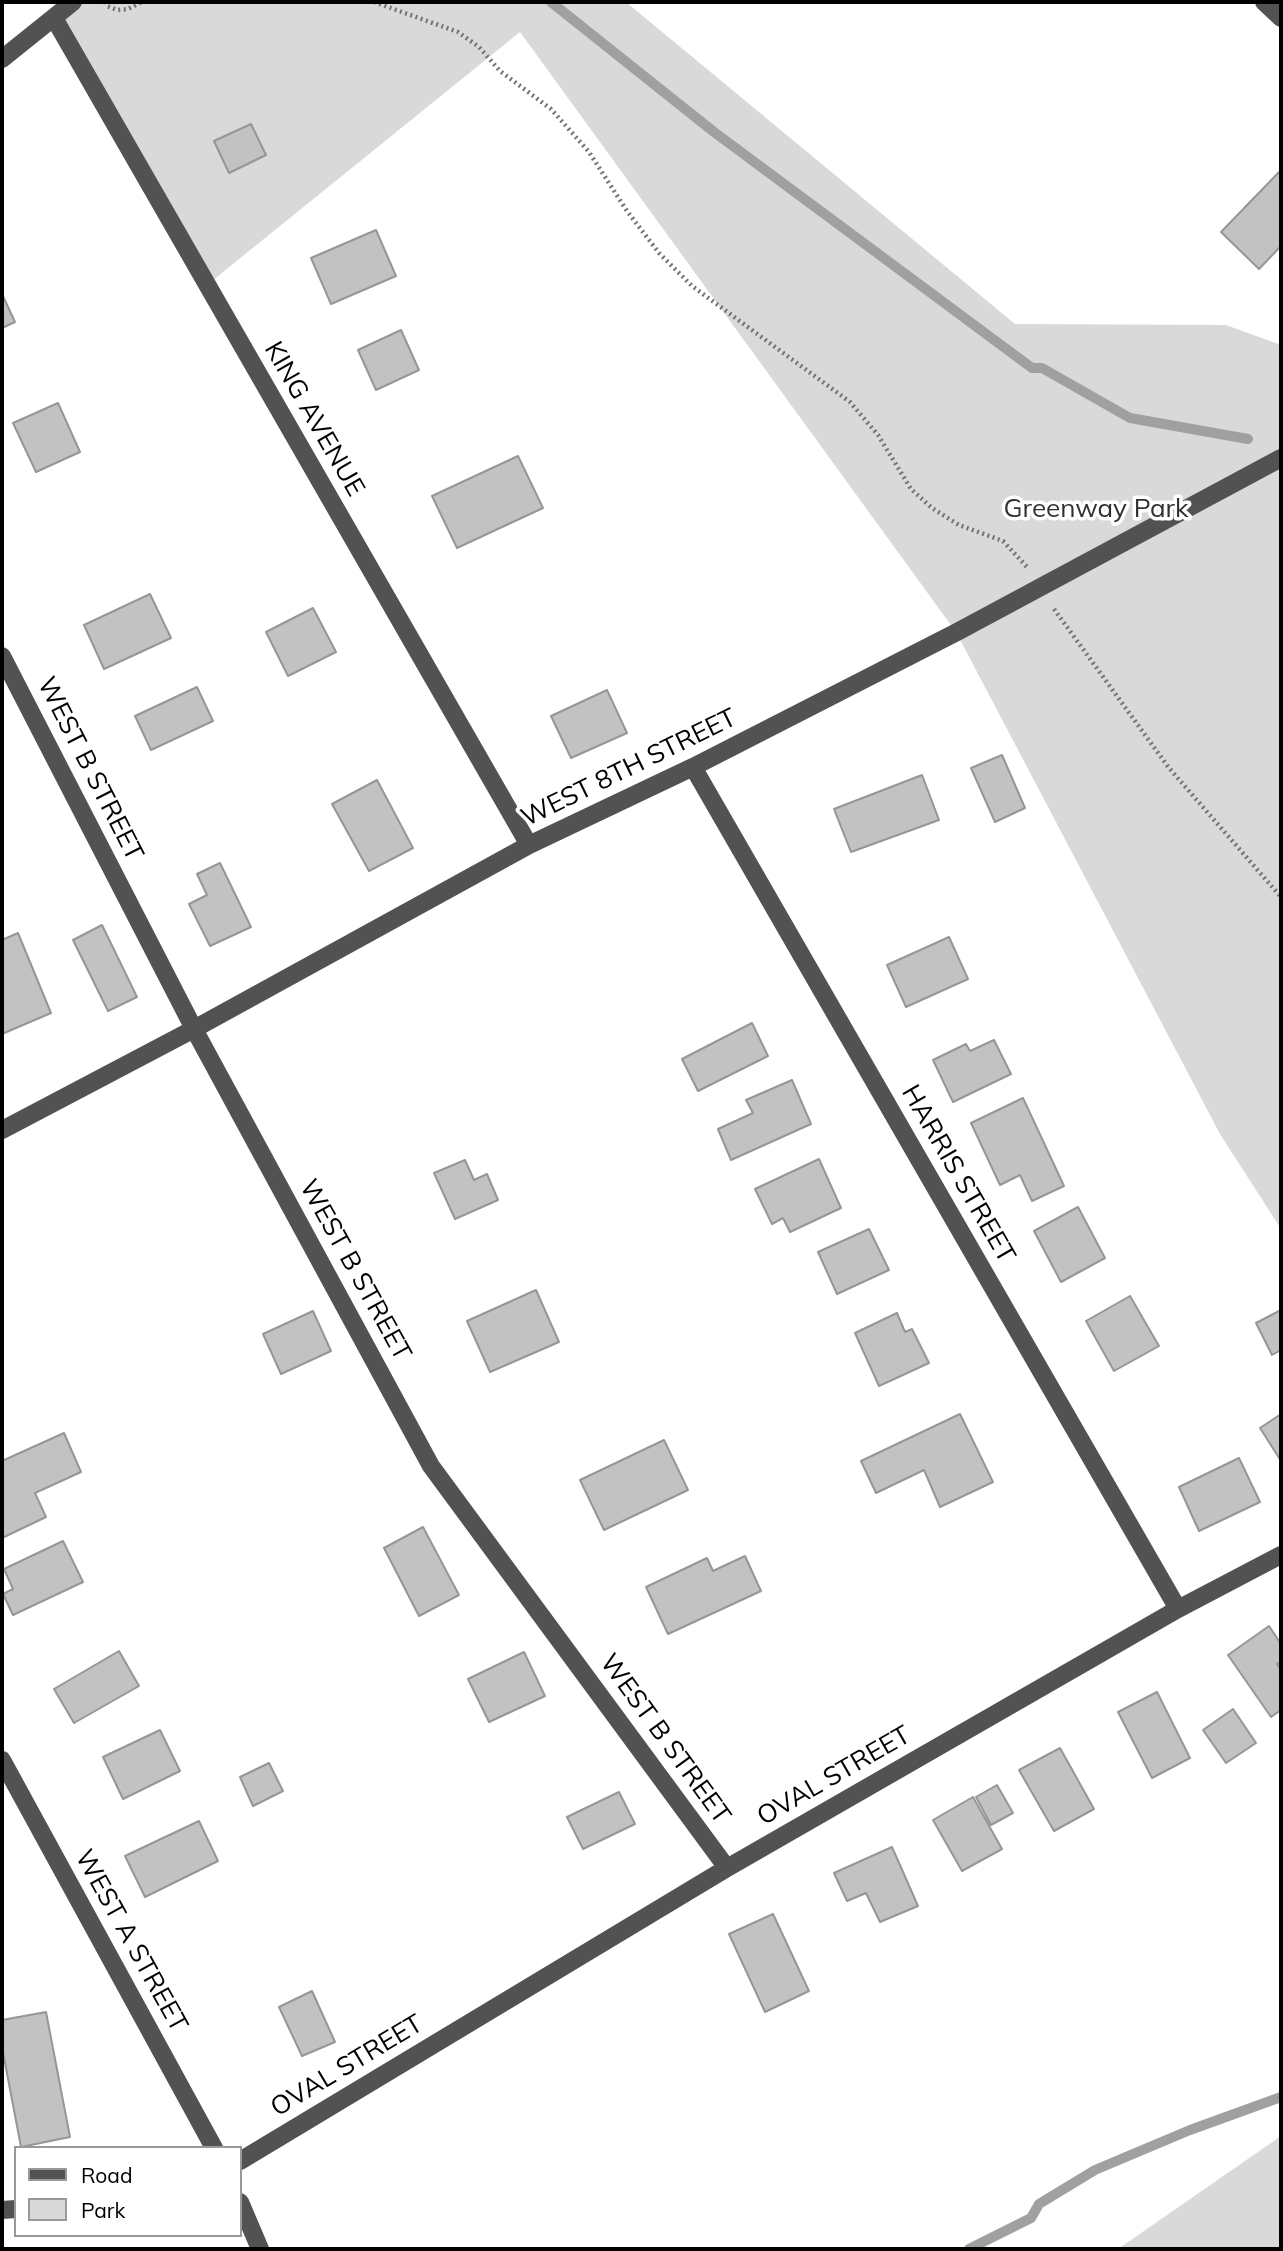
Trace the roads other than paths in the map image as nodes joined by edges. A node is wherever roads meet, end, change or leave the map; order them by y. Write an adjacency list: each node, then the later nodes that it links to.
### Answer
1 (73, 2): 3 (street)
2 (1264, 2): 4 (street)
3 (54, 18): 5 (street); 9 (street, KING AVENUE)
4 (1281, 18)
5 (2, 59)
6 (1281, 458): 8 (street, WEST 8TH STREET)
7 (2, 656): 10 (street, WEST B STREET)
8 (693, 766): 9 (street, WEST 8TH STREET); 13 (street, HARRIS STREET)
9 (529, 845): 10 (street, WEST 8TH STREET)
10 (194, 1029): 11 (street, WEST 8TH STREET); 15 (street, WEST B STREET)
11 (2, 1130)
12 (1281, 1555): 13 (street, OVAL STREET)
13 (1178, 1609): 15 (street, OVAL STREET)
14 (2, 1759): 16 (street, WEST A STREET)
15 (727, 1868): 17 (street, OVAL STREET)
16 (213, 2146)
17 (242, 2160)
18 (242, 2207): 19 (street)
19 (260, 2249)

